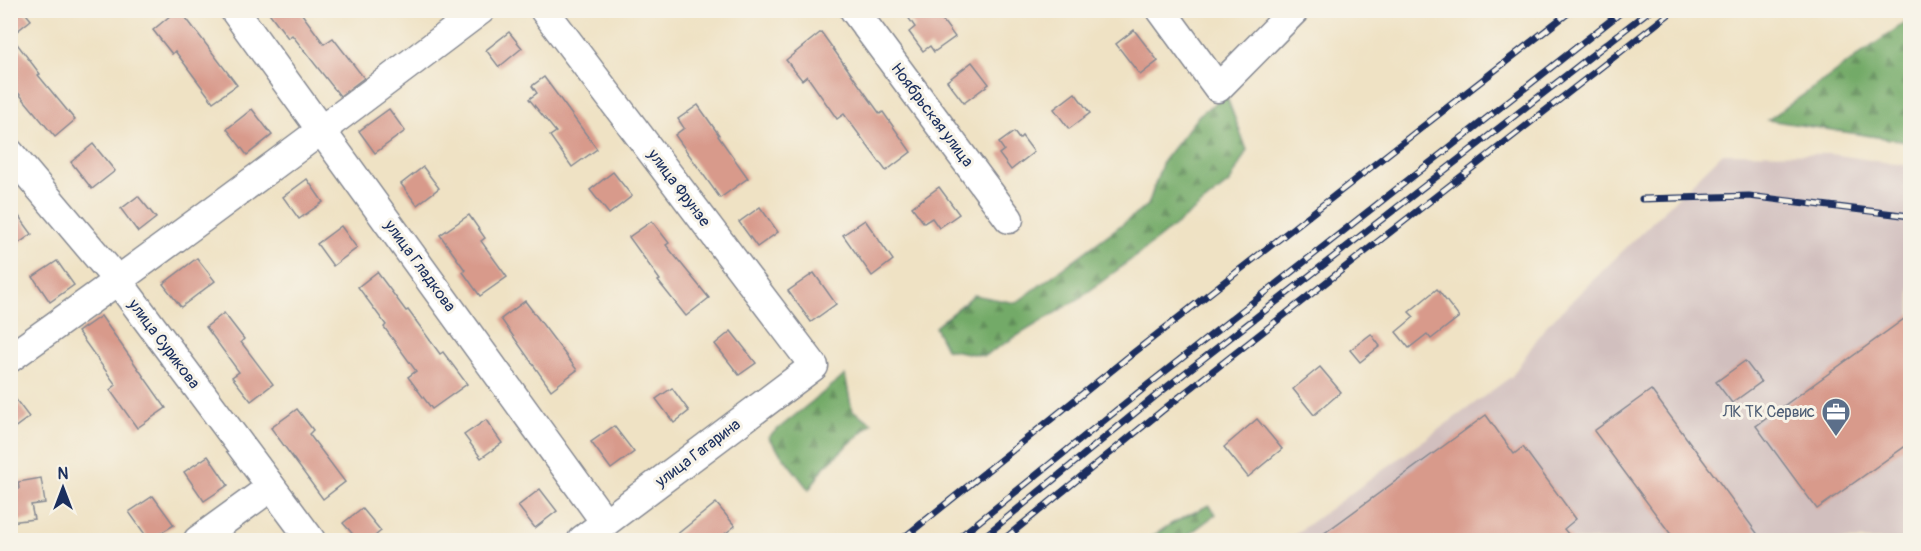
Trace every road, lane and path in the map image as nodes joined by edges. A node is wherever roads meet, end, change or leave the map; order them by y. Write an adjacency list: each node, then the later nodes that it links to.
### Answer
1 (234, 10): 7 (street, улица Гладкова)
2 (481, 10): 7 (street)
3 (544, 10): 12 (street, улица Фрунзе)
4 (854, 10): 9 (street, Ноябрьская улица)
5 (1161, 10): 6 (street)
6 (1295, 10)
7 (322, 131): 10 (street); 14 (street, улица Гладкова)
8 (10, 153): 10 (street, улица Сурикова)
9 (1009, 219)
10 (118, 281): 11 (street); 13 (street, улица Сурикова)
11 (10, 358)
12 (814, 366): 14 (street, улица Гагарина)
13 (270, 487): 15 (street); 16 (street, улица Сурикова)
14 (605, 522): 17 (street, улица Гагарина)
15 (198, 540)
16 (311, 540)
17 (582, 540)

